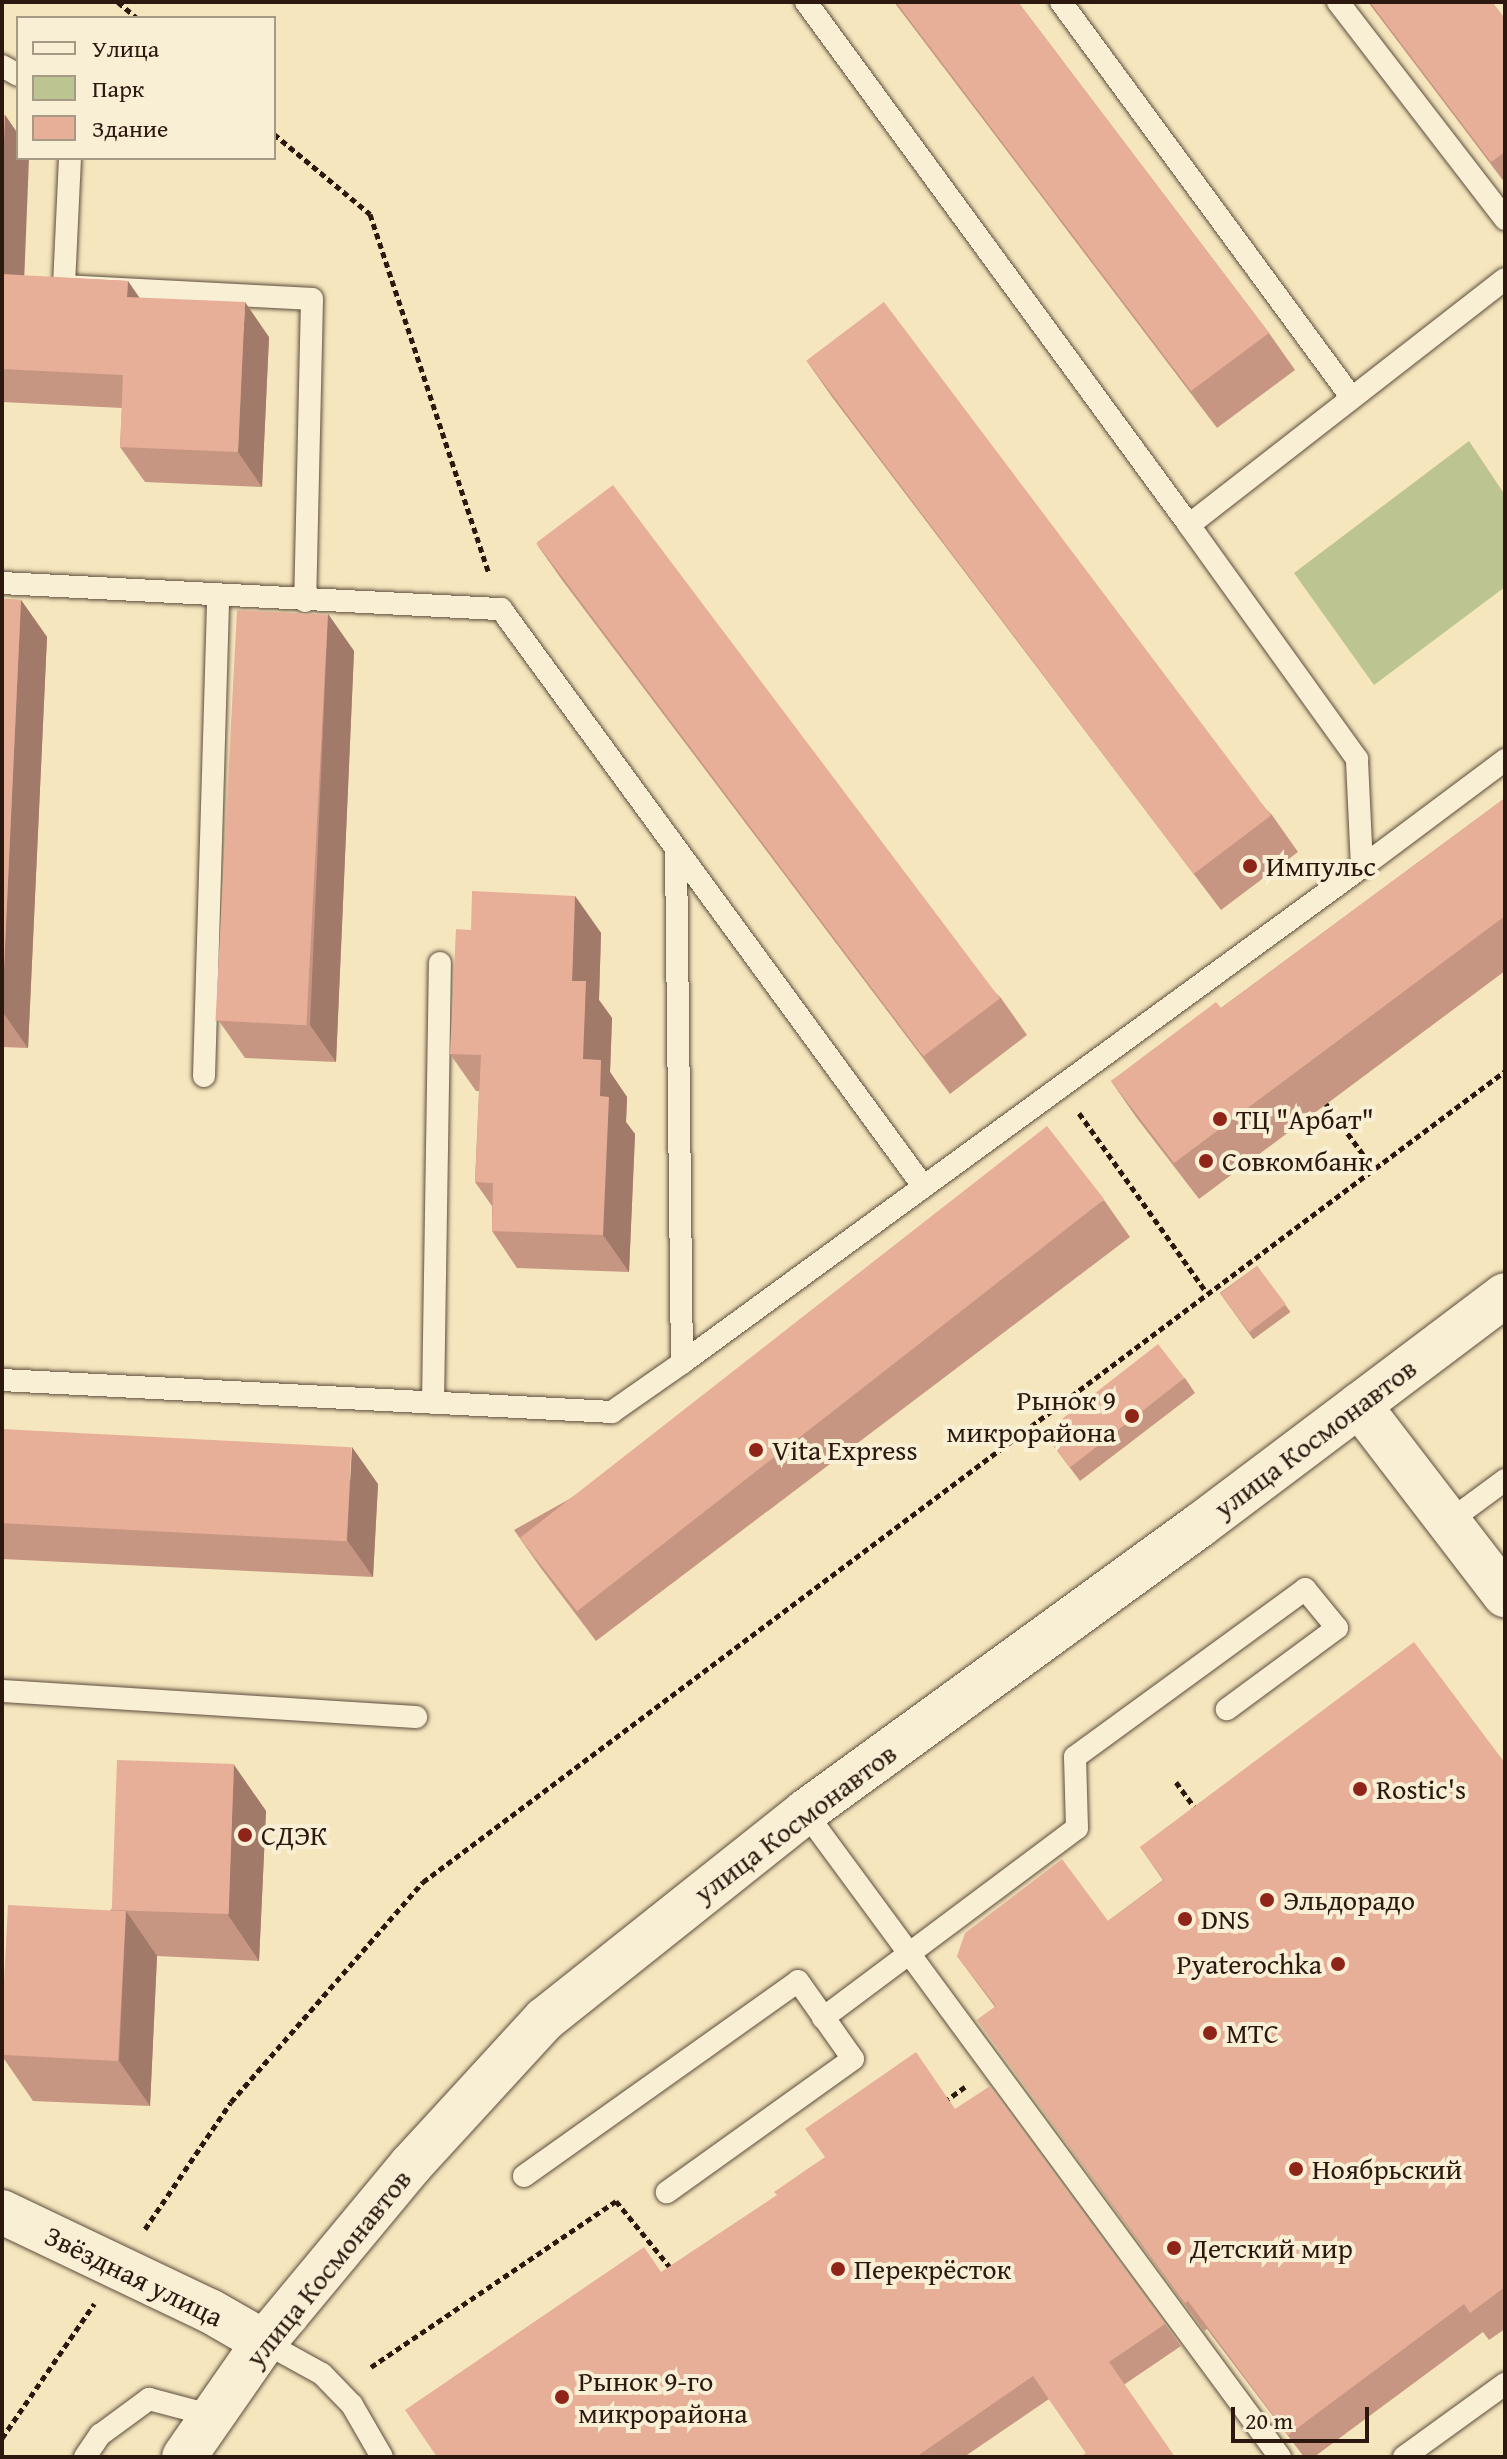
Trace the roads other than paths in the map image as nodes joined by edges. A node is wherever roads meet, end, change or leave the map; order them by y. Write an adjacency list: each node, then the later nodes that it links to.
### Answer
1 (806, 2): 8 (lane)
2 (1061, 2): 7 (lane)
3 (1338, 2): 5 (lane)
4 (70, 160): 11 (lane)
5 (1505, 219)
6 (1505, 279): 7 (lane)
7 (1352, 398): 8 (lane)
8 (1189, 525): 14 (lane)
9 (2, 583): 10 (lane)
10 (218, 596): 11 (lane); 16 (lane)
11 (305, 601): 13 (lane)
12 (1505, 760): 14 (lane)
13 (676, 852): 17 (lane); 19 (lane)
14 (1362, 867): 17 (lane)
15 (440, 963): 21 (lane)
16 (204, 1076)
17 (923, 1186): 19 (lane)
18 (1505, 1295): 22 (main road, улица Космонавтов)
19 (682, 1363): 21 (lane)
20 (2, 1380): 21 (lane)
21 (433, 1403)
22 (1359, 1405): 24 (main road); 29 (main road, улица Космонавтов)
23 (1505, 1480): 24 (lane)
24 (1448, 1522): 25 (main road)
25 (1505, 1595)
26 (2, 1691): 28 (lane)
27 (1227, 1709): 30 (lane)
28 (416, 1717)
29 (805, 1812): 30 (lane); 35 (main road, улица Космонавтов)
30 (912, 1954): 31 (lane); 41 (lane)
31 (823, 2018): 32 (lane); 33 (lane)
32 (524, 2176)
33 (667, 2192)
34 (2, 2212): 35 (main road, Звёздная улица)
35 (264, 2342): 37 (main road, улица Космонавтов); 40 (lane)
36 (1505, 2384): 42 (lane)
37 (213, 2416): 38 (lane); 39 (main road, улица Космонавтов)
38 (85, 2457)
39 (184, 2457)
40 (382, 2457)
41 (1280, 2457)
42 (1404, 2457)

